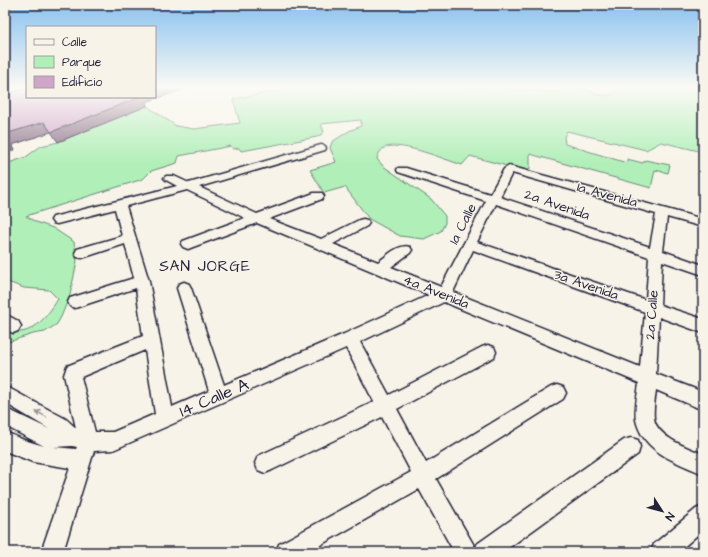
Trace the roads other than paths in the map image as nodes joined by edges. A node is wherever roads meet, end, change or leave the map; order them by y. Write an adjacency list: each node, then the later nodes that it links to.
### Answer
1 (321, 148): 5 (street)
2 (510, 169): 7 (street, 1a Calle); 9 (street, 1a Avenida)
3 (402, 170): 7 (street, 2a Avenida)
4 (170, 178): 5 (street, 4a Avenida)
5 (190, 186): 8 (street); 10 (street, 4a Avenida)
6 (318, 196): 10 (street)
7 (493, 199): 16 (street, 1a Calle); 20 (street, 2a Avenida)
8 (120, 205): 11 (street); 14 (street)
9 (662, 211): 13 (street, 1a Avenida); 20 (street, 2a Calle)
10 (258, 219): 15 (street); 17 (street, 4a Avenida)
11 (57, 220)
12 (363, 223): 17 (street)
13 (703, 223)
14 (130, 238): 19 (street); 23 (street)
15 (188, 244)
16 (469, 244): 25 (street, 1a Calle); 27 (street, 3a Avenida)
17 (321, 245): 21 (street, 4a Avenida)
18 (404, 250): 21 (street)
19 (82, 253)
20 (656, 254): 22 (street, 2a Avenida); 27 (street, 2a Calle)
21 (379, 269): 25 (street, 4a Avenida)
22 (703, 270)
23 (142, 281): 26 (street); 30 (street)
24 (184, 288): 35 (street)
25 (444, 295): 29 (street, 14 Calle A); 32 (street, 4a Avenida)
26 (75, 302)
27 (653, 308): 28 (street, 3a Avenida); 32 (street, 2a Calle)
28 (703, 326)
29 (350, 339): 35 (street, 14 Calle A); 37 (street)
30 (152, 340): 39 (street); 41 (street)
31 (488, 352): 37 (street)
32 (648, 378): 36 (street, 4a Avenida); 44 (street, 2a Calle)
33 (557, 393): 45 (street)
34 (5, 394): 41 (street, one-way to 34)
35 (219, 396): 39 (street, 14 Calle A)
36 (703, 401)
37 (385, 406): 43 (street); 45 (street)
38 (5, 417): 41 (street)
39 (165, 419): 41 (street, 14 Calle A)
40 (6, 443): 41 (street)
41 (81, 446): 47 (street)
42 (631, 447): 50 (street)
43 (265, 463)
44 (703, 464)
45 (423, 476): 48 (street); 49 (street)
46 (703, 516): 51 (street)
47 (52, 552)
48 (286, 552)
49 (466, 552)
50 (485, 552)
51 (662, 552)

